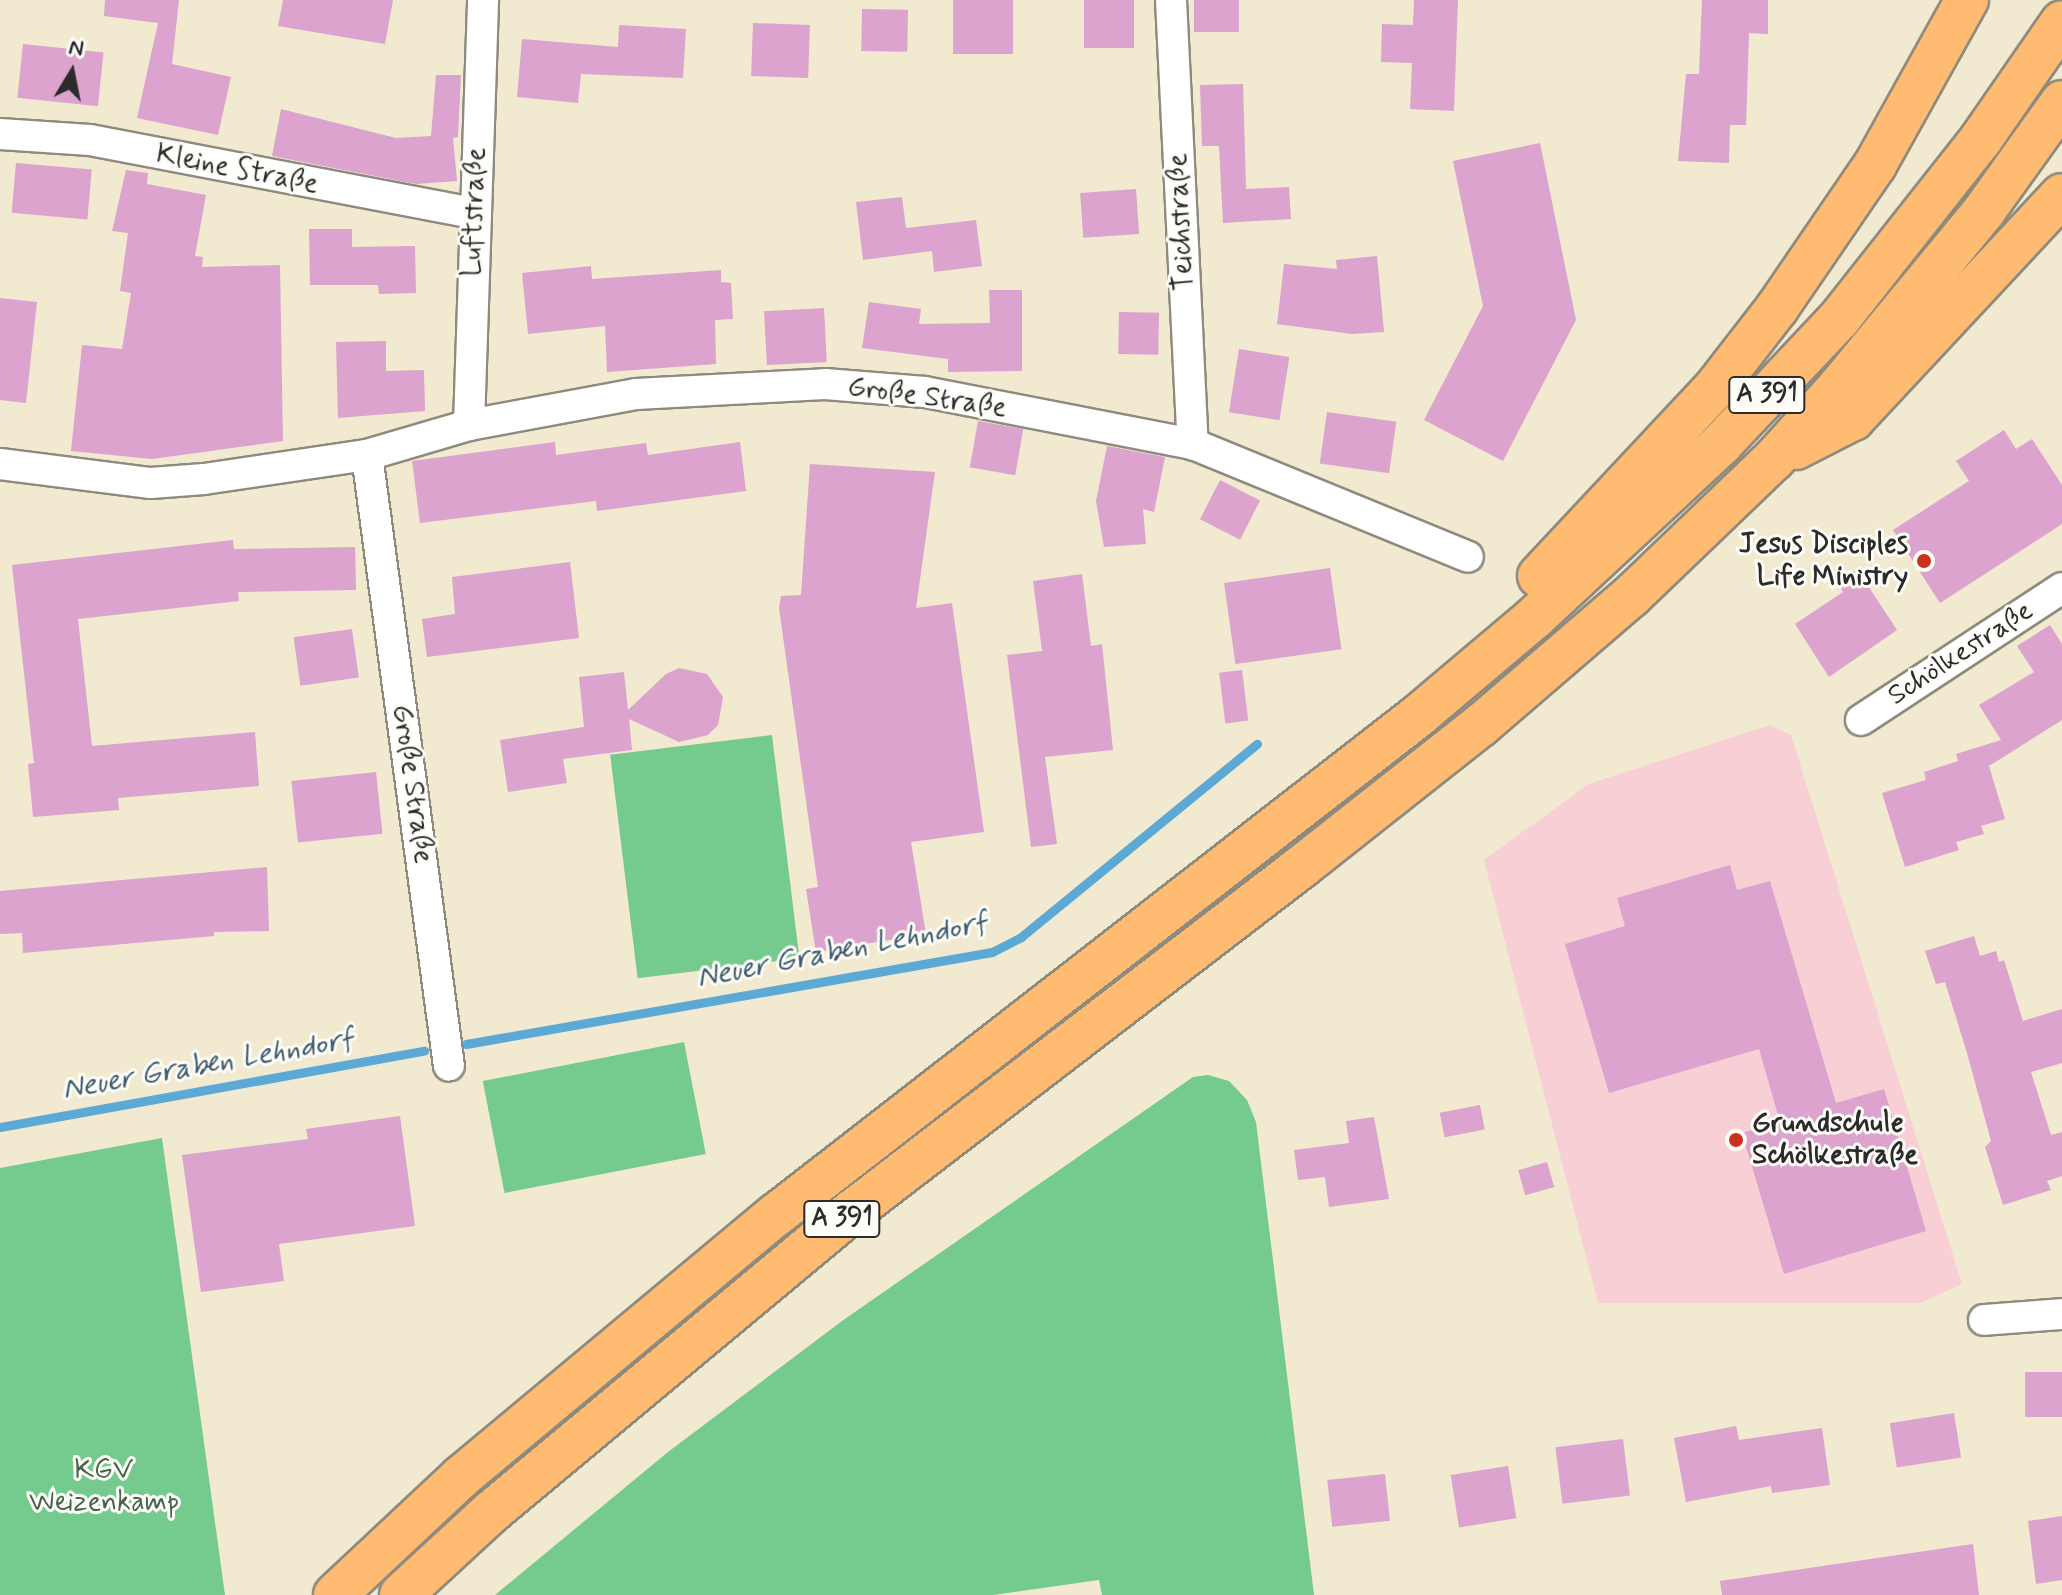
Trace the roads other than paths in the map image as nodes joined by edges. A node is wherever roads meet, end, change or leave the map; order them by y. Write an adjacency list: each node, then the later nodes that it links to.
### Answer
1 (483, 0): 8 (street, Luftstraße)
2 (1171, 0): 10 (street, Teichstraße)
3 (1967, 0): 16 (highway)
4 (2062, 22): 16 (highway, A 391)
5 (2062, 102): 12 (highway, A 391)
6 (0, 134): 8 (street, Kleine Straße)
7 (2062, 195): 12 (highway)
8 (474, 213): 9 (street, Luftstraße)
9 (469, 425): 10 (street, Große Straße); 11 (street, Große Straße)
10 (1193, 444): 14 (street, Große Straße)
11 (367, 455): 13 (street, Große Straße); 18 (street, Große Straße)
12 (1774, 459): 22 (highway, A 391)
13 (0, 464)
14 (1468, 557)
15 (2062, 588): 17 (street, Schölkestraße)
16 (1418, 716): 21 (highway, A 391)
17 (1861, 720)
18 (449, 1066)
19 (2062, 1314): 20 (street)
20 (1984, 1320)
21 (335, 1595)
22 (401, 1595)

